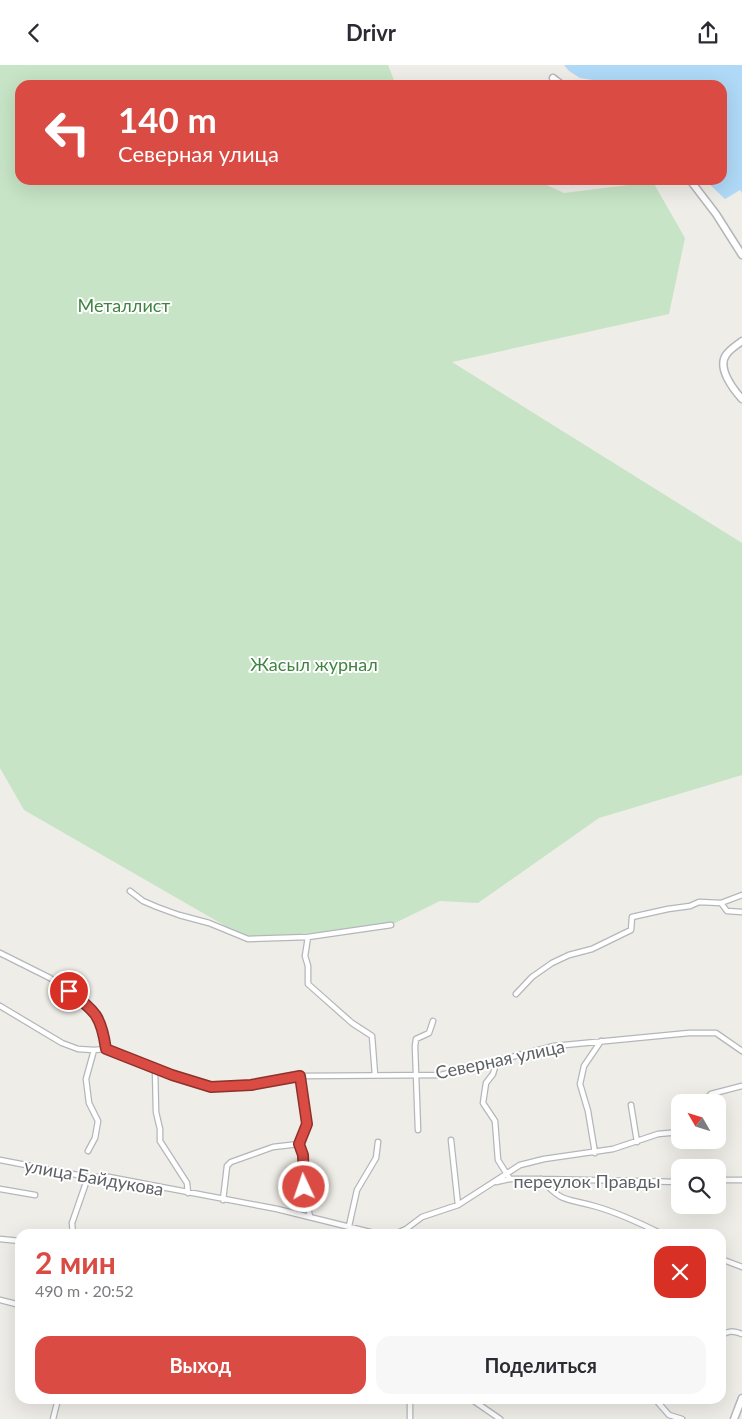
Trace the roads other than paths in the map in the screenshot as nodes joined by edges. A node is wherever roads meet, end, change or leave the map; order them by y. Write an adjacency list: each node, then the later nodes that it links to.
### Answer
1 (553, 78): 2 (street)
2 (556, 80)
3 (694, 185): 4 (street)
4 (742, 255)
5 (742, 341): 6 (street)
6 (742, 399)
7 (130, 891): 12 (street)
8 (742, 895): 9 (street)
9 (721, 903): 10 (street); 14 (street)
10 (742, 912)
11 (391, 925): 12 (street)
12 (308, 937): 23 (street)
13 (0, 953): 18 (street)
14 (516, 994)
15 (0, 1006): 19 (street, Северная улица)
16 (434, 1021): 24 (street)
17 (601, 1041): 20 (street, Северная улица); 21 (street, Северная улица); 36 (street)
18 (106, 1049): 19 (street, Северная улица); 22 (street, Северная улица)
19 (94, 1050): 35 (street)
20 (742, 1051)
21 (497, 1060): 24 (street, Северная улица); 38 (street)
22 (156, 1068): 25 (street, Северная улица); 47 (street, улица Байдукова)
23 (375, 1075): 24 (street, Северная улица); 25 (street, Северная улица)
24 (415, 1075): 29 (street)
25 (300, 1076): 34 (street)
26 (742, 1086): 27 (street)
27 (710, 1094)
28 (631, 1105): 33 (street)
29 (418, 1130)
30 (671, 1133): 33 (street)
31 (451, 1140): 50 (street)
32 (378, 1142): 52 (street)
33 (637, 1142): 36 (street)
34 (299, 1144): 49 (street); 51 (street)
35 (88, 1151)
36 (596, 1153): 38 (street)
37 (0, 1160): 39 (street, улица Байдукова)
38 (505, 1174): 40 (street); 45 (street)
39 (88, 1177): 47 (street, улица Байдукова); 53 (street)
40 (510, 1179): 41 (street, переулок Правды); 45 (street, переулок Правды)
41 (541, 1179): 44 (street, переулок Правды); 56 (street)
42 (742, 1179): 43 (street)
43 (726, 1180)
44 (671, 1182)
45 (495, 1183): 50 (street)
46 (0, 1189): 48 (street)
47 (188, 1193): 49 (street, улица Байдукова)
48 (35, 1195)
49 (223, 1200): 51 (street, улица Байдукова)
50 (458, 1205): 55 (street)
51 (310, 1217): 52 (street, улица Байдукова)
52 (349, 1226): 54 (street, улица Байдукова)
53 (73, 1229)
54 (360, 1229)
55 (406, 1229)
56 (650, 1229)
57 (0, 1239): 58 (street)
58 (15, 1240)
59 (726, 1261): 60 (street)
60 (742, 1267)
61 (0, 1300): 62 (street)
62 (15, 1304)
63 (726, 1331): 64 (street)
64 (742, 1334)
65 (742, 1398): 74 (street)
66 (57, 1404): 70 (street)
67 (410, 1404): 71 (street)
68 (478, 1404): 72 (street)
69 (659, 1404): 73 (street)
70 (53, 1419)
71 (410, 1419)
72 (500, 1419)
73 (682, 1419)
74 (734, 1419)

